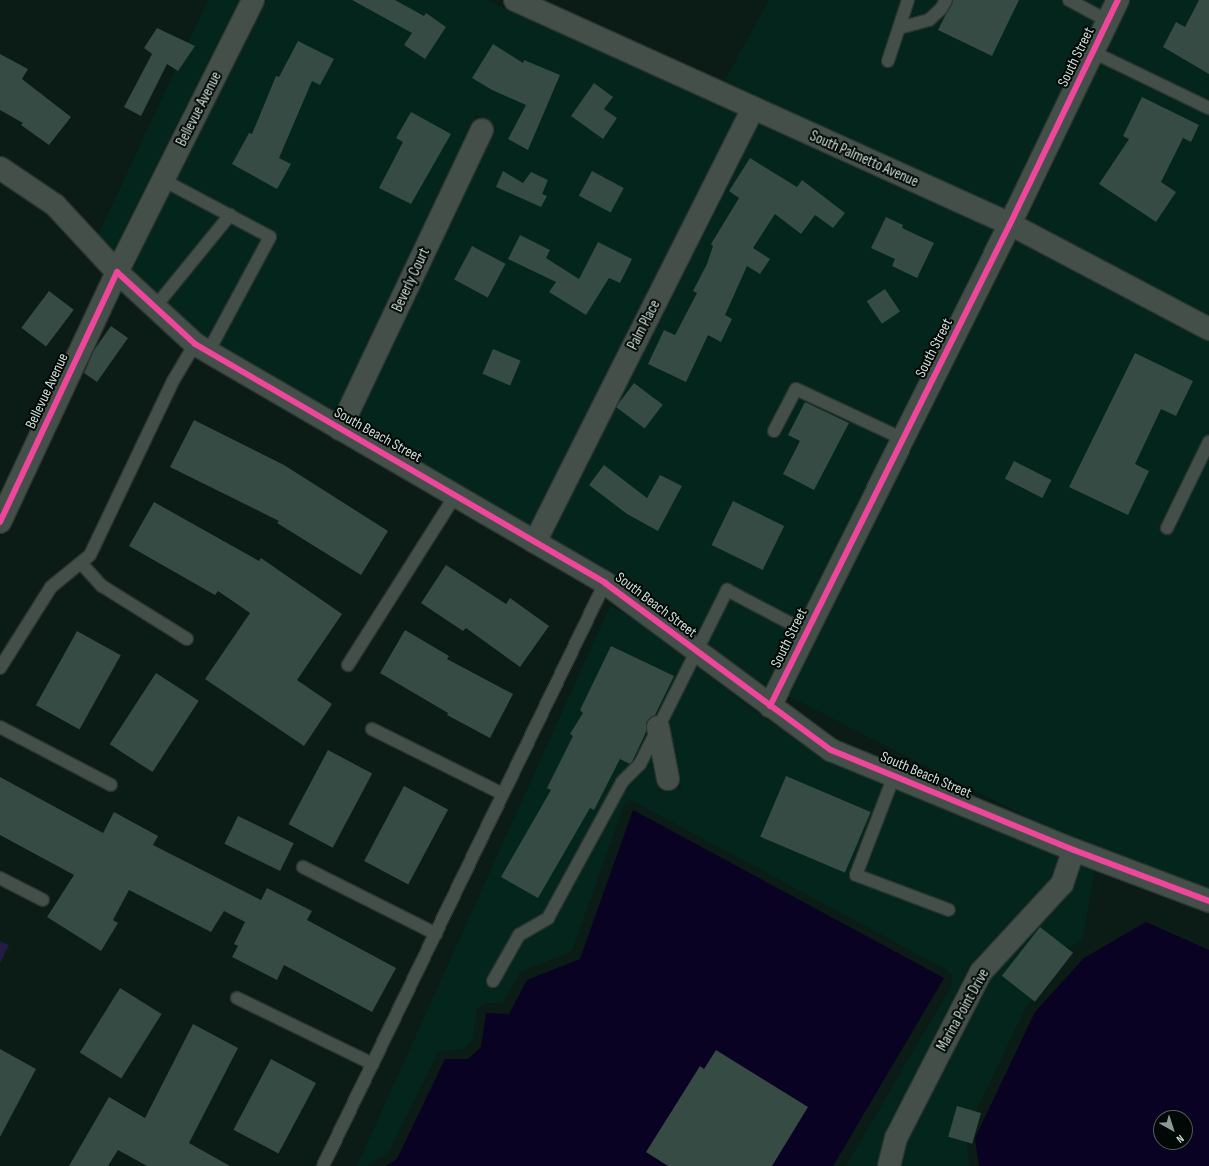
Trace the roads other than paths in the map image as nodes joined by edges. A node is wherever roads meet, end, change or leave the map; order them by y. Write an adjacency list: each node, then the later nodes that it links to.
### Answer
1 (253, 0): 15 (street, Bellevue Avenue)
2 (514, 0): 12 (street, South Palmetto Avenue)
3 (908, 0): 8 (lane)
4 (946, 0): 8 (lane)
5 (1069, 0): 7 (lane)
6 (1118, 0): 7 (street, South Street)
7 (1108, 21): 9 (street, South Street)
8 (899, 28): 10 (lane)
9 (1093, 52): 11 (lane); 17 (street, South Street)
10 (888, 61)
11 (1209, 108)
12 (752, 109): 17 (street, South Palmetto Avenue); 29 (street, Palm Place)
13 (482, 130): 22 (street, Beverly Court)
14 (0, 168): 18 (street, South Beach Street)
15 (163, 180): 16 (lane); 18 (street, Bellevue Avenue)
16 (230, 215): 19 (lane); 21 (lane)
17 (1010, 224): 20 (street, South Palmetto Avenue); 24 (street, South Street)
18 (117, 272): 19 (street, South Beach Street); 27 (street, Bellevue Avenue)
19 (155, 307): 21 (street, South Beach Street)
20 (1209, 328)
21 (201, 348): 22 (street, South Beach Street); 30 (lane)
22 (340, 429): 26 (street, South Beach Street)
23 (774, 431): 24 (lane)
24 (903, 438): 32 (street, South Street)
25 (1209, 442): 28 (lane)
26 (456, 494): 29 (street, South Beach Street); 35 (lane)
27 (0, 522)
28 (1167, 528)
29 (535, 542): 31 (street, South Beach Street)
30 (81, 563): 33 (lane); 36 (lane)
31 (605, 583): 34 (street, South Beach Street); 44 (lane)
32 (806, 632): 34 (lane); 37 (street, South Street)
33 (187, 639)
34 (696, 651): 37 (street, South Beach Street); 39 (lane)
35 (348, 664)
36 (0, 668)
37 (770, 706): 41 (street, South Beach Street)
38 (0, 727): 43 (lane)
39 (658, 727): 42 (street); 52 (lane)
40 (372, 729): 44 (lane)
41 (894, 776): 45 (street, South Beach Street); 50 (lane)
42 (668, 779)
43 (111, 785)
44 (503, 794): 51 (lane)
45 (1074, 850): 49 (street, South Beach Street); 56 (street, Marina Point Drive)
46 (302, 867): 51 (lane)
47 (0, 878): 48 (lane)
48 (44, 900)
49 (1209, 901)
50 (949, 910)
51 (436, 934): 54 (lane)
52 (493, 981)
53 (237, 998): 54 (lane)
54 (373, 1064): 55 (lane)
55 (323, 1166)
56 (889, 1166)

